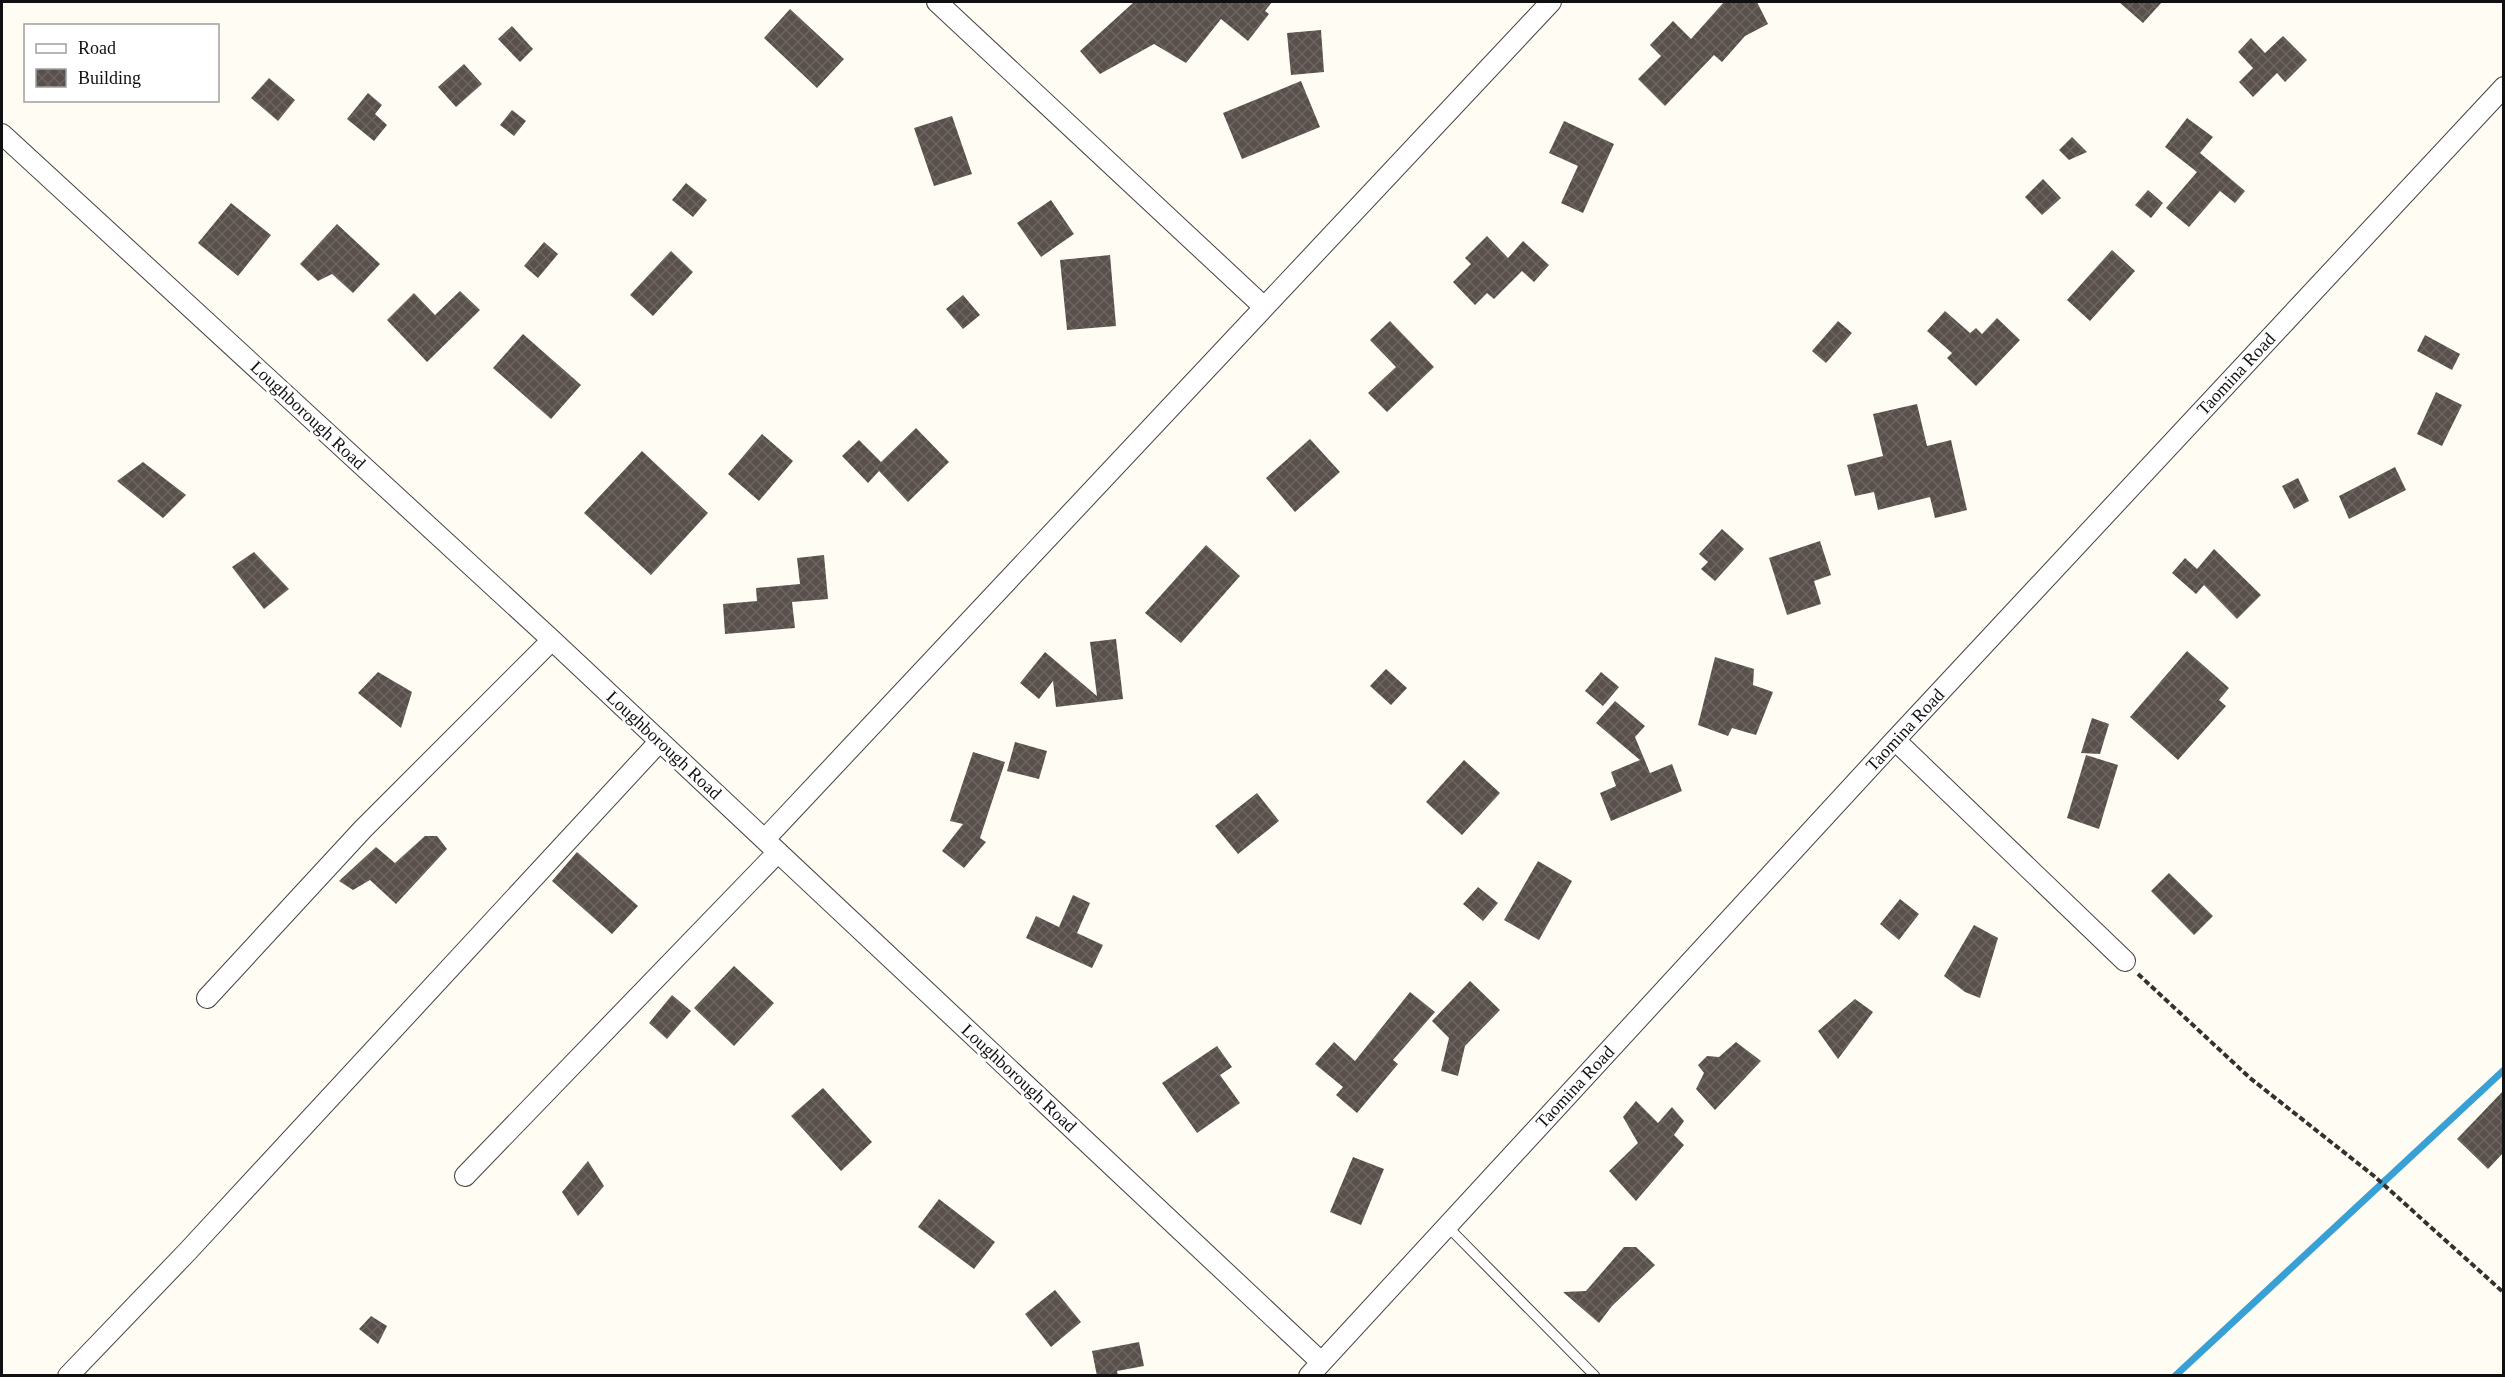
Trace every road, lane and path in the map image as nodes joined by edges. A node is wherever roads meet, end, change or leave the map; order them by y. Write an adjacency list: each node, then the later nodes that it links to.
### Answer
1 (937, 2): 5 (street)
2 (1551, 2): 5 (street)
3 (2504, 87): 7 (street, Taomina Road)
4 (2, 134): 6 (street, Loughborough Road)
5 (1264, 307): 9 (street)
6 (552, 639): 8 (street, Loughborough Road); 11 (street)
7 (1895, 740): 10 (street); 13 (street, Taomina Road)
8 (660, 741): 9 (street, Loughborough Road); 16 (street)
9 (772, 846): 12 (street); 15 (street, Loughborough Road)
10 (2125, 961): 14 (path)
11 (207, 998)
12 (465, 1176)
13 (1447, 1226): 15 (street, Taomina Road); 17 (lane)
14 (2504, 1293)
15 (1315, 1369)
16 (68, 1376)
17 (1595, 1376)

